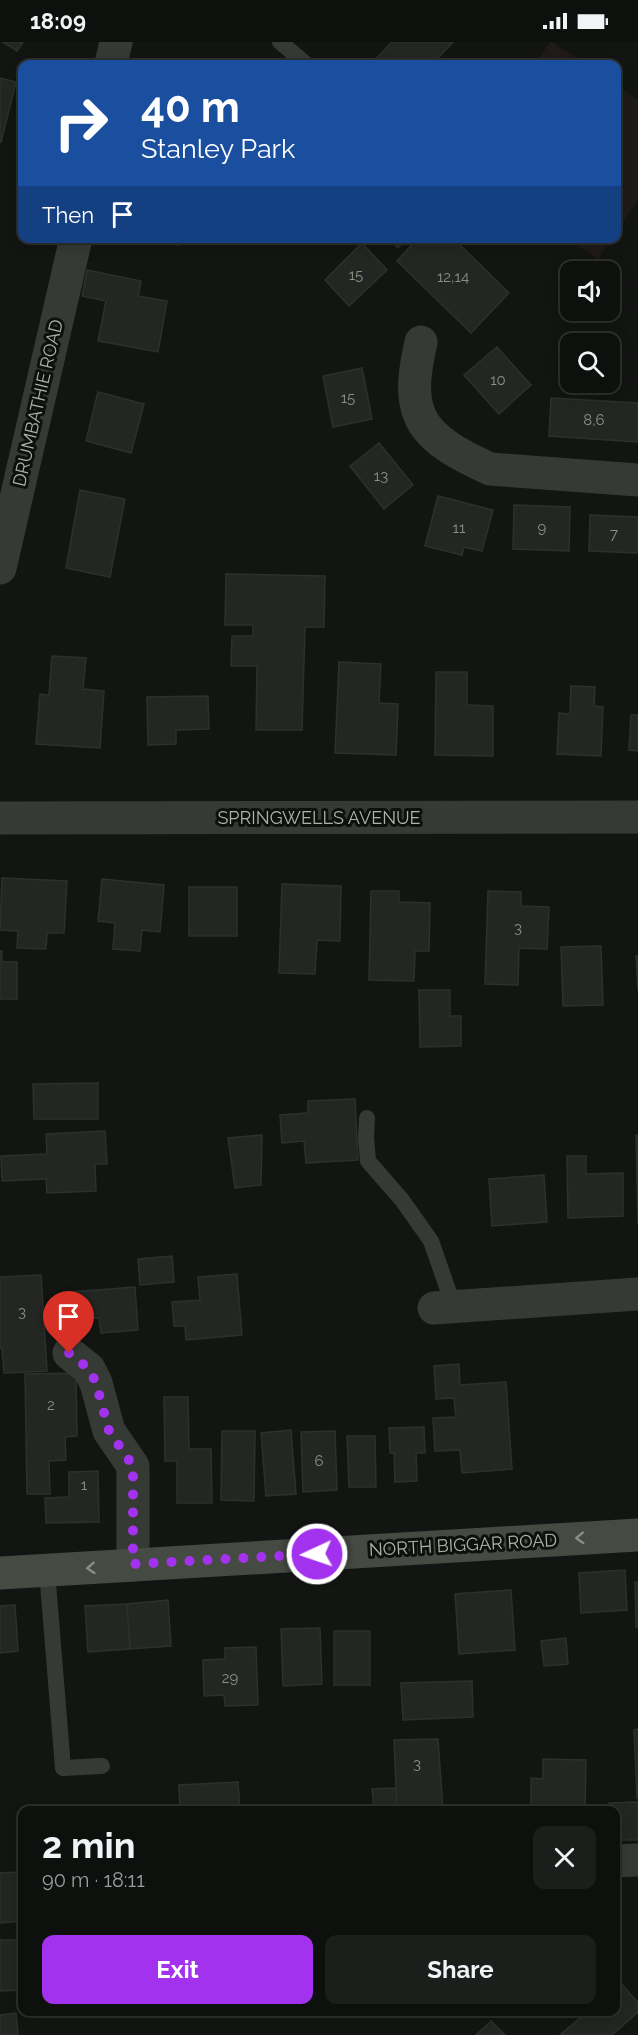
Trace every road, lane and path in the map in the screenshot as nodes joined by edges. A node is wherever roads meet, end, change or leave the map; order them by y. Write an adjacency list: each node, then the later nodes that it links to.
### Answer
1 (116, 42): 3 (street)
2 (280, 42): 4 (lane)
3 (112, 60)
4 (301, 60)
5 (75, 243): 8 (street, DRUMBATHIE ROAD)
6 (421, 342): 7 (street)
7 (638, 480)
8 (0, 568)
9 (638, 817): 10 (street, SPRINGWELLS AVENUE)
10 (0, 818)
11 (367, 1118): 13 (lane)
12 (638, 1294): 13 (street)
13 (444, 1308)
14 (69, 1353): 16 (street)
15 (638, 1534): 16 (main road, NORTH BIGGAR ROAD, one-way to 16)
16 (133, 1564): 17 (main road, NORTH BIGGAR ROAD, one-way to 17)
17 (47, 1571): 18 (main road, NORTH BIGGAR ROAD); 19 (lane)
18 (0, 1573)
19 (102, 1766)
20 (638, 1860): 21 (street)
21 (620, 1861)

